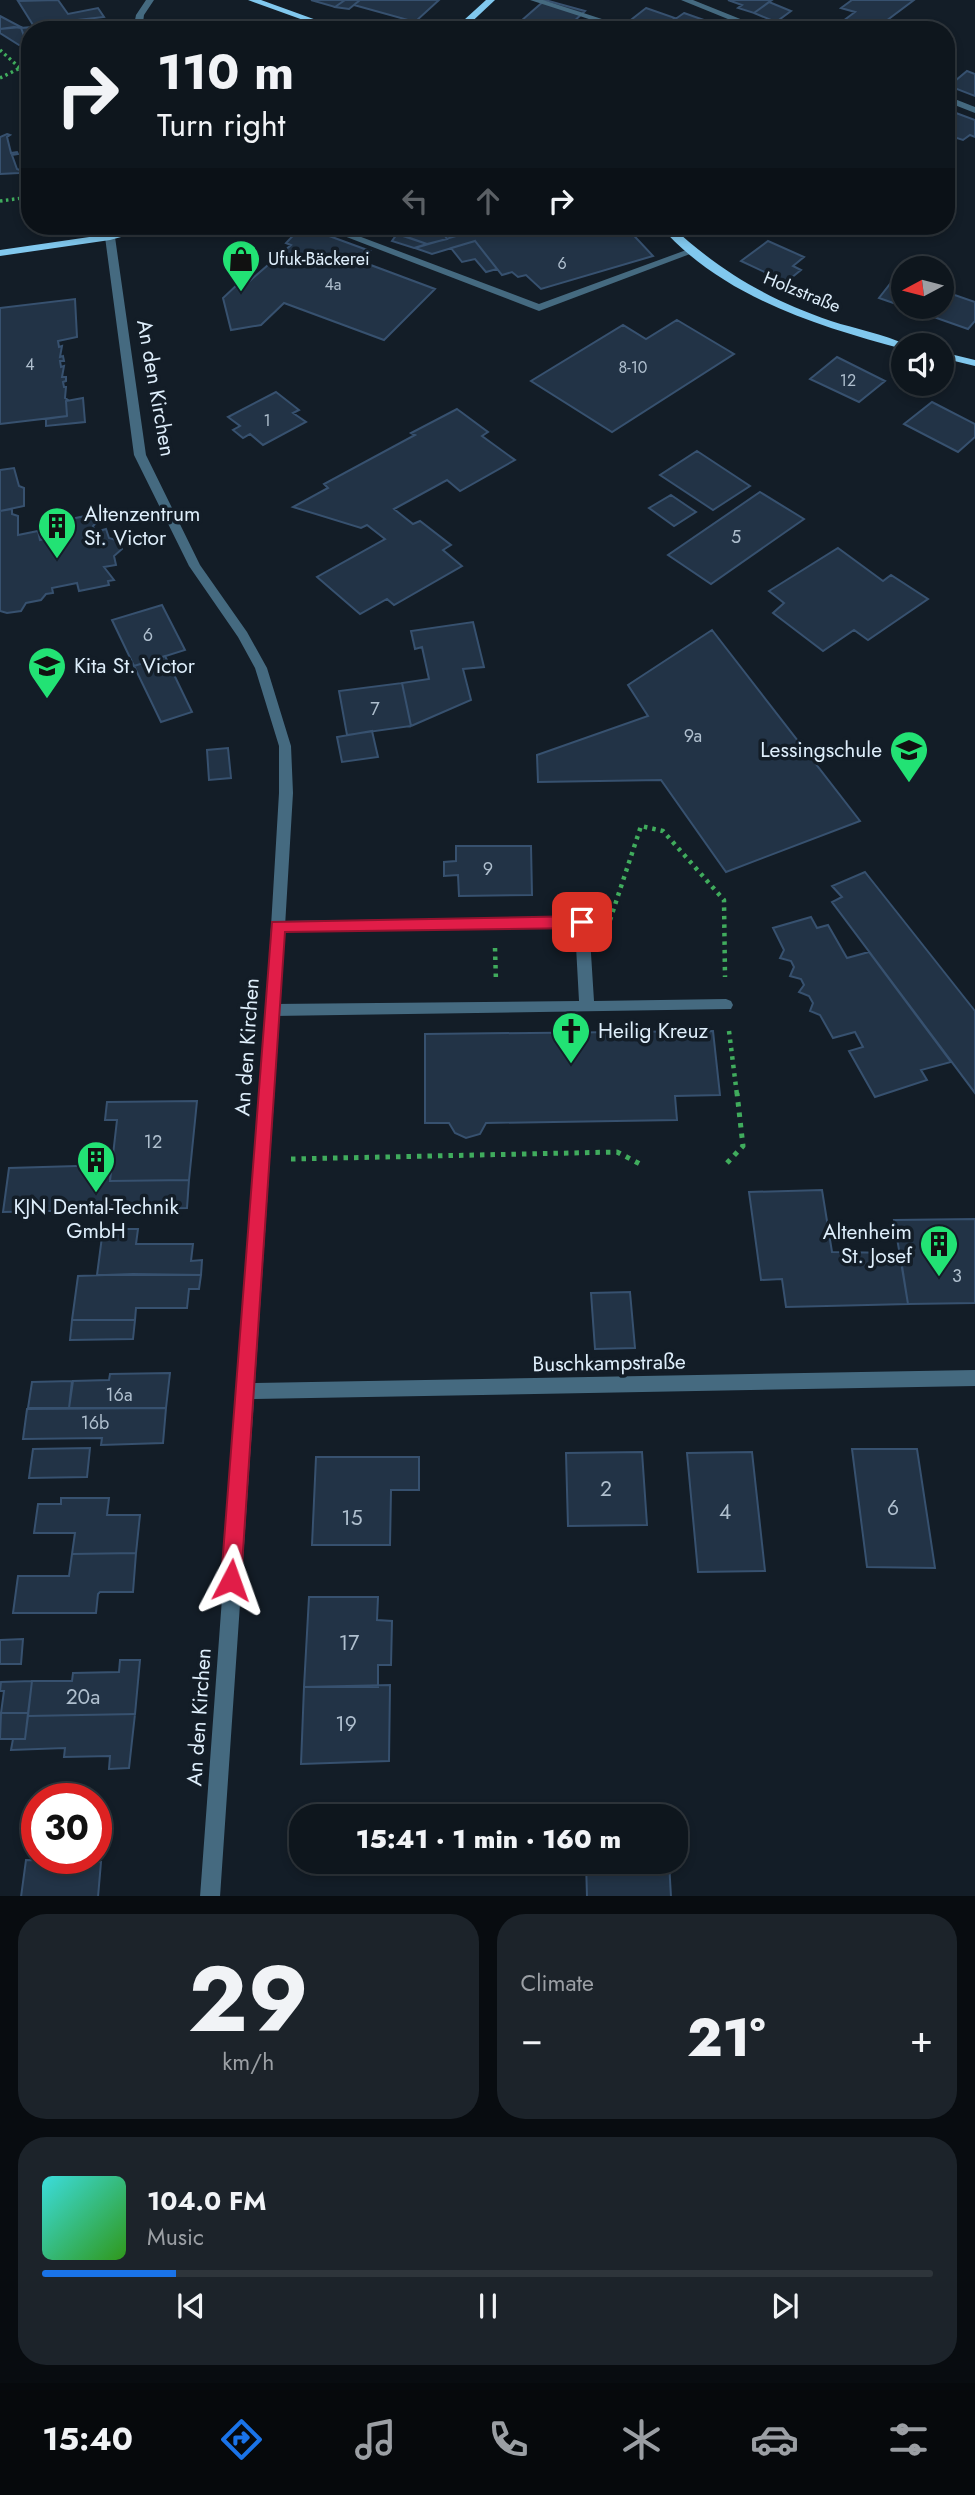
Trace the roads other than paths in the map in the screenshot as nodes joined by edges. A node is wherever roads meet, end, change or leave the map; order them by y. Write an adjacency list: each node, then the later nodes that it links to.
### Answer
1 (149, 0): 6 (street)
2 (253, 0): 7 (street)
3 (491, 0): 8 (street)
4 (534, 0): 9 (street)
5 (685, 0): 10 (street)
6 (139, 21)
7 (314, 21)
8 (467, 21)
9 (600, 21)
10 (740, 21)
11 (955, 102): 12 (street)
12 (975, 110)
13 (91, 235): 18 (street)
14 (112, 235): 22 (street, An den Kirchen)
15 (347, 235): 17 (street)
16 (675, 235): 17 (street, Holzstraße)
17 (693, 251): 19 (street, Holzstraße)
18 (0, 253)
19 (891, 342)
20 (954, 358): 21 (street)
21 (975, 363)
22 (278, 926): 24 (street); 25 (street, An den Kirchen)
23 (726, 1006): 24 (street)
24 (587, 1007): 25 (street)
25 (273, 1010): 27 (street, An den Kirchen)
26 (975, 1378): 27 (street, Buschkampstraße)
27 (244, 1391): 28 (street, An den Kirchen)
28 (210, 1896)

